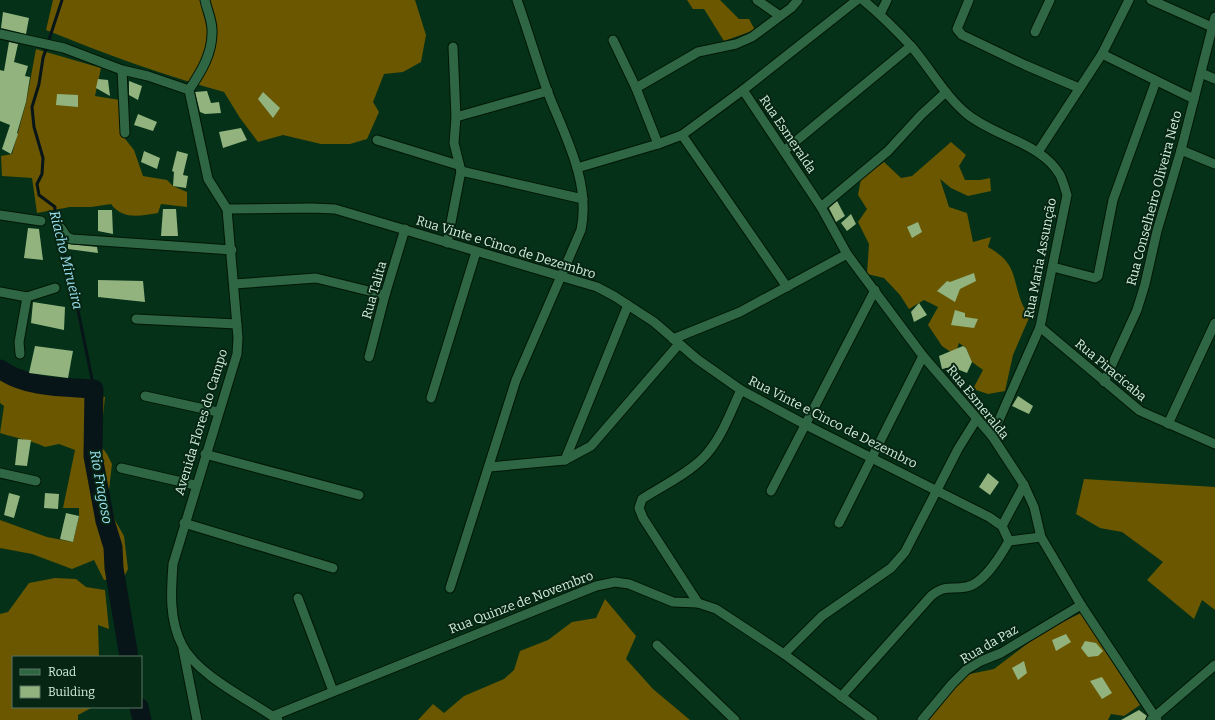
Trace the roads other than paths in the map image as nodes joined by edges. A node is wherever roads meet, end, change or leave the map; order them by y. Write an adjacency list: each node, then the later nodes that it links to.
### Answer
1 (205, 0): 28 (street)
2 (517, 0): 30 (street)
3 (758, 0): 13 (street)
4 (798, 0): 13 (street)
5 (857, 0): 29 (street)
6 (863, 0): 12 (street, Rua Maria Assunção)
7 (887, 0): 12 (street)
8 (969, 0): 27 (street)
9 (1050, 0): 16 (street)
10 (1129, 0): 21 (street)
11 (1151, 0): 15 (street)
12 (880, 14): 19 (street, Rua Maria Assunção)
13 (780, 16): 26 (street)
14 (1215, 16): 15 (street, Rua Conselheiro Oliveira Neto)
15 (1212, 27): 23 (street, Rua Conselheiro Oliveira Neto)
16 (1035, 32)
17 (0, 34): 22 (street)
18 (613, 40): 26 (street)
19 (911, 46): 31 (street, Rua Maria Assunção); 39 (street)
20 (454, 47): 33 (street)
21 (1102, 54): 25 (street); 27 (street)
22 (122, 70): 28 (street); 34 (street)
23 (1202, 73): 24 (street); 32 (street, Rua Conselheiro Oliveira Neto)
24 (1215, 79)
25 (1156, 80): 32 (street); 55 (street)
26 (636, 88): 37 (street)
27 (1079, 88): 40 (street)
28 (189, 90): 46 (street, Avenida Flores do Campo)
29 (743, 90): 35 (street); 39 (street, Rua Esmeralda)
30 (548, 91): 33 (street); 43 (street)
31 (946, 92): 40 (street, Rua Maria Assunção); 45 (street)
32 (1194, 99): 38 (street, Rua Conselheiro Oliveira Neto)
33 (456, 117): 42 (street)
34 (125, 133)
35 (682, 135): 37 (street); 58 (street)
36 (377, 140): 42 (street)
37 (658, 144): 43 (street)
38 (1181, 150): 41 (street); 73 (street, Rua Conselheiro Oliveira Neto)
39 (784, 151): 45 (street, Rua Esmeralda)
40 (1038, 152): 55 (street, Rua Maria Assunção)
41 (1215, 164)
42 (459, 168): 44 (street); 51 (street)
43 (578, 168): 44 (street)
44 (583, 198): 56 (street)
45 (821, 207): 54 (street, Rua Esmeralda)
46 (227, 209): 50 (street, Rua Vinte e Cinco de Dezembro); 52 (street, Avenida Flores do Campo)
47 (0, 215): 48 (street)
48 (40, 221)
49 (61, 228): 52 (street)
50 (405, 230): 51 (street, Rua Vinte e Cinco de Dezembro); 62 (street, Rua Talita)
51 (447, 243): 53 (street, Rua Vinte e Cinco de Dezembro)
52 (232, 250): 57 (street, Avenida Flores do Campo)
53 (476, 252): 56 (street, Rua Vinte e Cinco de Dezembro); 76 (street)
54 (847, 254): 58 (street); 60 (street, Rua Esmeralda)
55 (1053, 266): 68 (street, Rua Maria Assunção)
56 (562, 276): 64 (street, Rua Vinte e Cinco de Dezembro); 86 (street)
57 (234, 284): 62 (street); 67 (street, Avenida Flores do Campo)
58 (787, 287): 69 (street)
59 (55, 288): 63 (street)
60 (875, 290): 71 (street, Rua Esmeralda); 80 (street)
61 (0, 292): 63 (street)
62 (385, 295): 72 (street, Rua Talita)
63 (27, 297): 70 (street)
64 (628, 305): 69 (street, Rua Vinte e Cinco de Dezembro); 85 (street)
65 (136, 319): 67 (street)
66 (1215, 323): 79 (street)
67 (237, 324): 77 (street, Avenida Flores do Campo)
68 (1040, 327): 73 (street, Rua Piracicaba); 81 (street, Rua Maria Assunção)
69 (676, 342): 74 (street, Rua Vinte e Cinco de Dezembro); 85 (street)
70 (20, 354)
71 (923, 356): 78 (street, Rua Esmeralda); 84 (street)
72 (369, 358)
73 (1104, 382): 79 (street, Rua Piracicaba)
74 (741, 390): 80 (street, Rua Vinte e Cinco de Dezembro); 103 (street)
75 (145, 396): 77 (street)
76 (431, 398)
77 (218, 412): 83 (street, Avenida Flores do Campo)
78 (976, 420): 81 (street, Rua Esmeralda); 93 (street)
79 (1168, 424): 82 (street, Rua Piracicaba)
80 (806, 425): 84 (street, Rua Vinte e Cinco de Dezembro); 92 (street)
81 (992, 436): 91 (street, Rua Esmeralda)
82 (1215, 444)
83 (206, 454): 90 (street, Avenida Flores do Campo); 94 (street)
84 (873, 458): 93 (street, Rua Vinte e Cinco de Dezembro); 96 (street)
85 (565, 460): 86 (street)
86 (490, 467): 101 (street)
87 (121, 468): 90 (street)
88 (0, 473): 89 (street)
89 (36, 481)
90 (195, 485): 95 (street, Avenida Flores do Campo)
91 (1024, 485): 97 (street); 98 (street, Rua Esmeralda)
92 (771, 490)
93 (937, 490): 97 (street, Rua Vinte e Cinco de Dezembro); 107 (street)
94 (359, 495)
95 (184, 523): 100 (street); 106 (street, Avenida Flores do Campo)
96 (839, 523)
97 (1002, 526): 99 (street, Rua Vinte e Cinco de Dezembro)
98 (1040, 537): 99 (street); 104 (street, Rua Esmeralda)
99 (1010, 541): 110 (street)
100 (333, 568)
101 (450, 588)
102 (298, 598): 109 (street)
103 (698, 603): 107 (street, Rua Quinze de Novembro); 109 (street, Rua Quinze de Novembro)
104 (1081, 605): 112 (street, Rua Esmeralda); 116 (street, Rua da Paz)
105 (657, 645): 114 (street)
106 (182, 646): 111 (street, Avenida Flores do Campo); 113 (street, Avenida Flores do Campo)
107 (784, 654): 110 (street, Rua Quinze de Novembro)
108 (1215, 665): 112 (street)
109 (333, 691): 111 (street, Rua Quinze de Novembro)
110 (841, 697): 115 (street, Rua Quinze de Novembro)
111 (276, 718)
112 (1154, 719)
113 (197, 720)
114 (735, 720)
115 (873, 720)
116 (922, 720)

